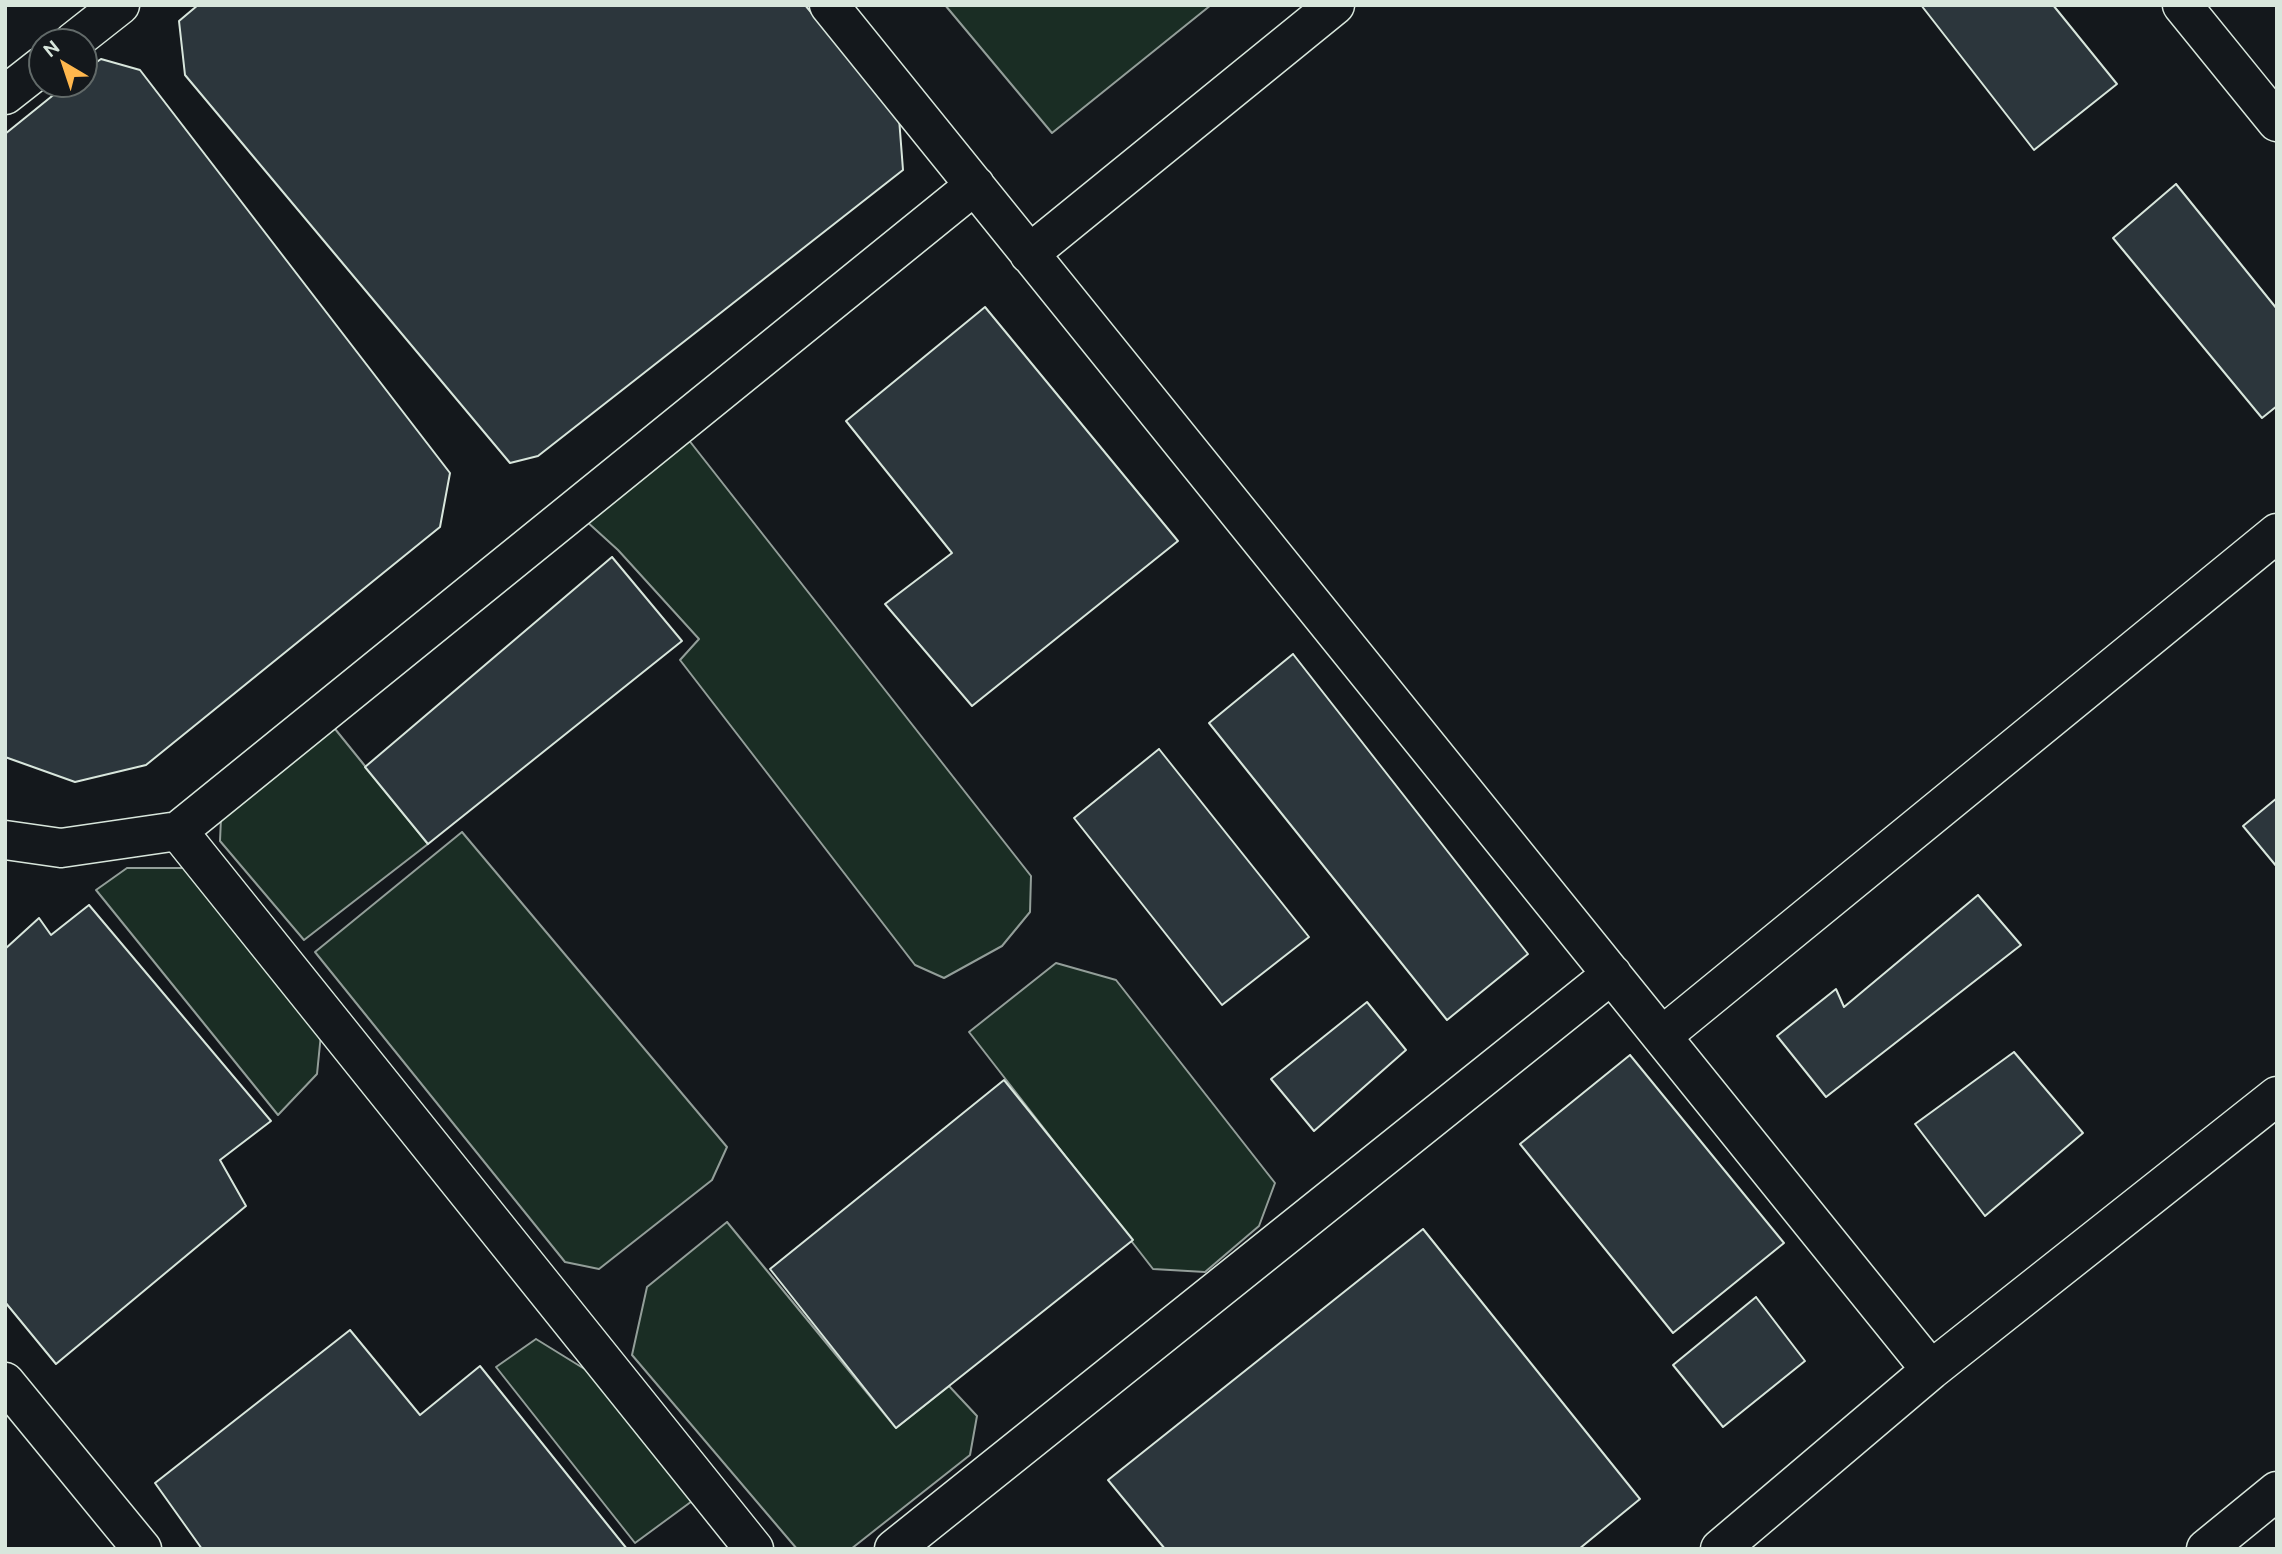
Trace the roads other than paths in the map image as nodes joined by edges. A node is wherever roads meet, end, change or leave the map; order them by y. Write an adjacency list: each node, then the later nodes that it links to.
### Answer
1 (120, 5): 5 (street)
2 (829, 5): 9 (street)
3 (1335, 5): 10 (street)
4 (2182, 5): 8 (street)
5 (91, 28)
6 (28, 77): 7 (street)
7 (5, 95)
8 (2277, 122)
9 (975, 186): 10 (street); 12 (street)
10 (1030, 254): 14 (street)
11 (2277, 533): 15 (street)
12 (178, 831): 13 (street); 21 (street)
13 (5, 840)
14 (1612, 974): 15 (street); 22 (street)
15 (1662, 1036): 17 (street)
16 (2277, 1096): 17 (street)
17 (1931, 1370): 23 (street)
18 (5, 1381): 20 (street)
19 (2277, 1492): 24 (street)
20 (142, 1549)
21 (754, 1549)
22 (894, 1549)
23 (1720, 1549)
24 (2206, 1549)

